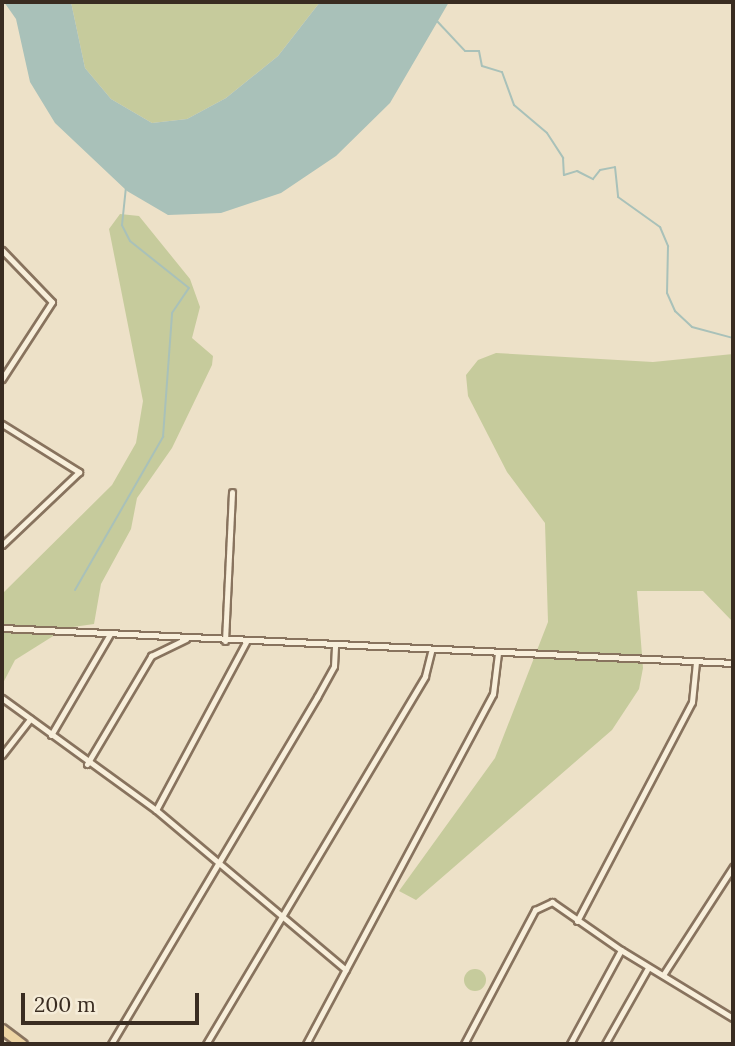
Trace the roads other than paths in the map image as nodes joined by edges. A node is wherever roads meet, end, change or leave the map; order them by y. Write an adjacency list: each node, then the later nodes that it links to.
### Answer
1 (2, 250): 2 (street)
2 (2, 376)
3 (2, 424): 5 (street)
4 (232, 492): 9 (street)
5 (2, 545)
6 (2, 628): 7 (street)
7 (110, 634): 8 (street); 18 (street)
8 (188, 638): 9 (street); 20 (street)
9 (225, 641): 10 (street)
10 (246, 642): 11 (street); 21 (street)
11 (335, 644): 12 (street); 22 (street)
12 (431, 652): 13 (street); 24 (street)
13 (498, 653): 14 (street); 28 (street)
14 (696, 662): 15 (street); 25 (street)
15 (733, 663)
16 (2, 698): 17 (street)
17 (30, 719): 18 (street); 19 (street)
18 (51, 735): 20 (street)
19 (2, 755)
20 (87, 764): 21 (street)
21 (156, 810): 22 (street)
22 (216, 864): 24 (street); 33 (street)
23 (733, 867): 29 (street)
24 (280, 920): 28 (street); 34 (street)
25 (577, 921): 26 (street); 36 (street)
26 (621, 950): 27 (street); 37 (street)
27 (648, 968): 29 (street); 38 (street)
28 (346, 970): 35 (street)
29 (663, 975): 30 (street)
30 (733, 1018)
31 (2, 1029): 32 (main road)
32 (22, 1044)
33 (111, 1044)
34 (206, 1044)
35 (306, 1044)
36 (464, 1044)
37 (570, 1044)
38 (605, 1044)

